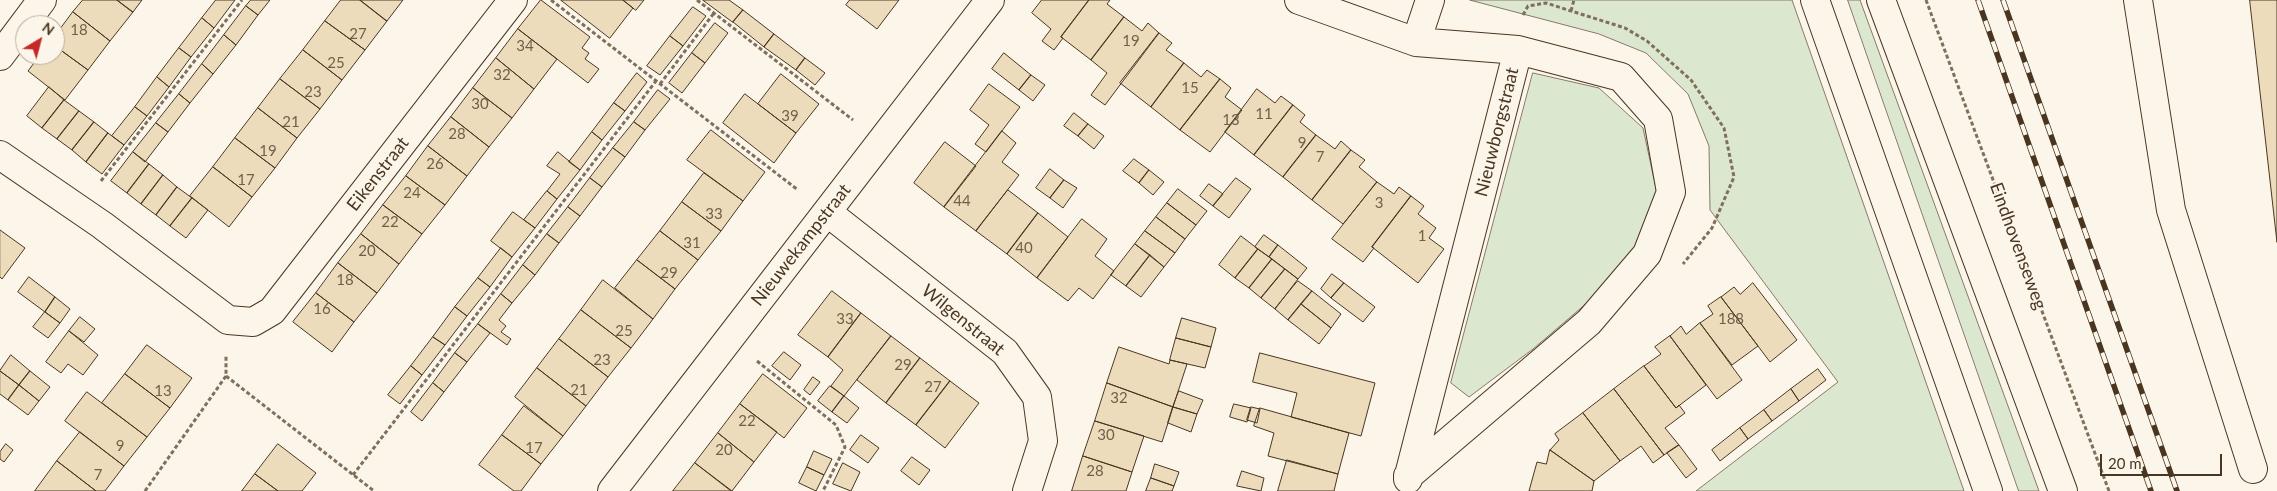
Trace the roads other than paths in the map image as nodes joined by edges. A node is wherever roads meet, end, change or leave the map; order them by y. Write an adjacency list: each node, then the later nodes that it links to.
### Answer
1 (42, 0): 11 (street)
2 (513, 0): 12 (street, Eikenstraat)
3 (1299, 0): 9 (street)
4 (1430, 0): 9 (street)
5 (1815, 0): 18 (street)
6 (1881, 0): 19 (street)
7 (2138, 0): 14 (street)
8 (986, 1): 13 (street, Nieuwekampstraat)
9 (1416, 42): 10 (street)
10 (1518, 50): 15 (street, Nieuwborgstraat); 15 (street, Nieuwborgstraat)
11 (0, 56)
12 (0, 156)
13 (827, 212): 16 (street, Nieuwekampstraat); 17 (street, Wilgenstraat)
14 (2253, 469)
15 (1406, 483)
16 (612, 491)
17 (1027, 491)
18 (1988, 491)
19 (2063, 491)

